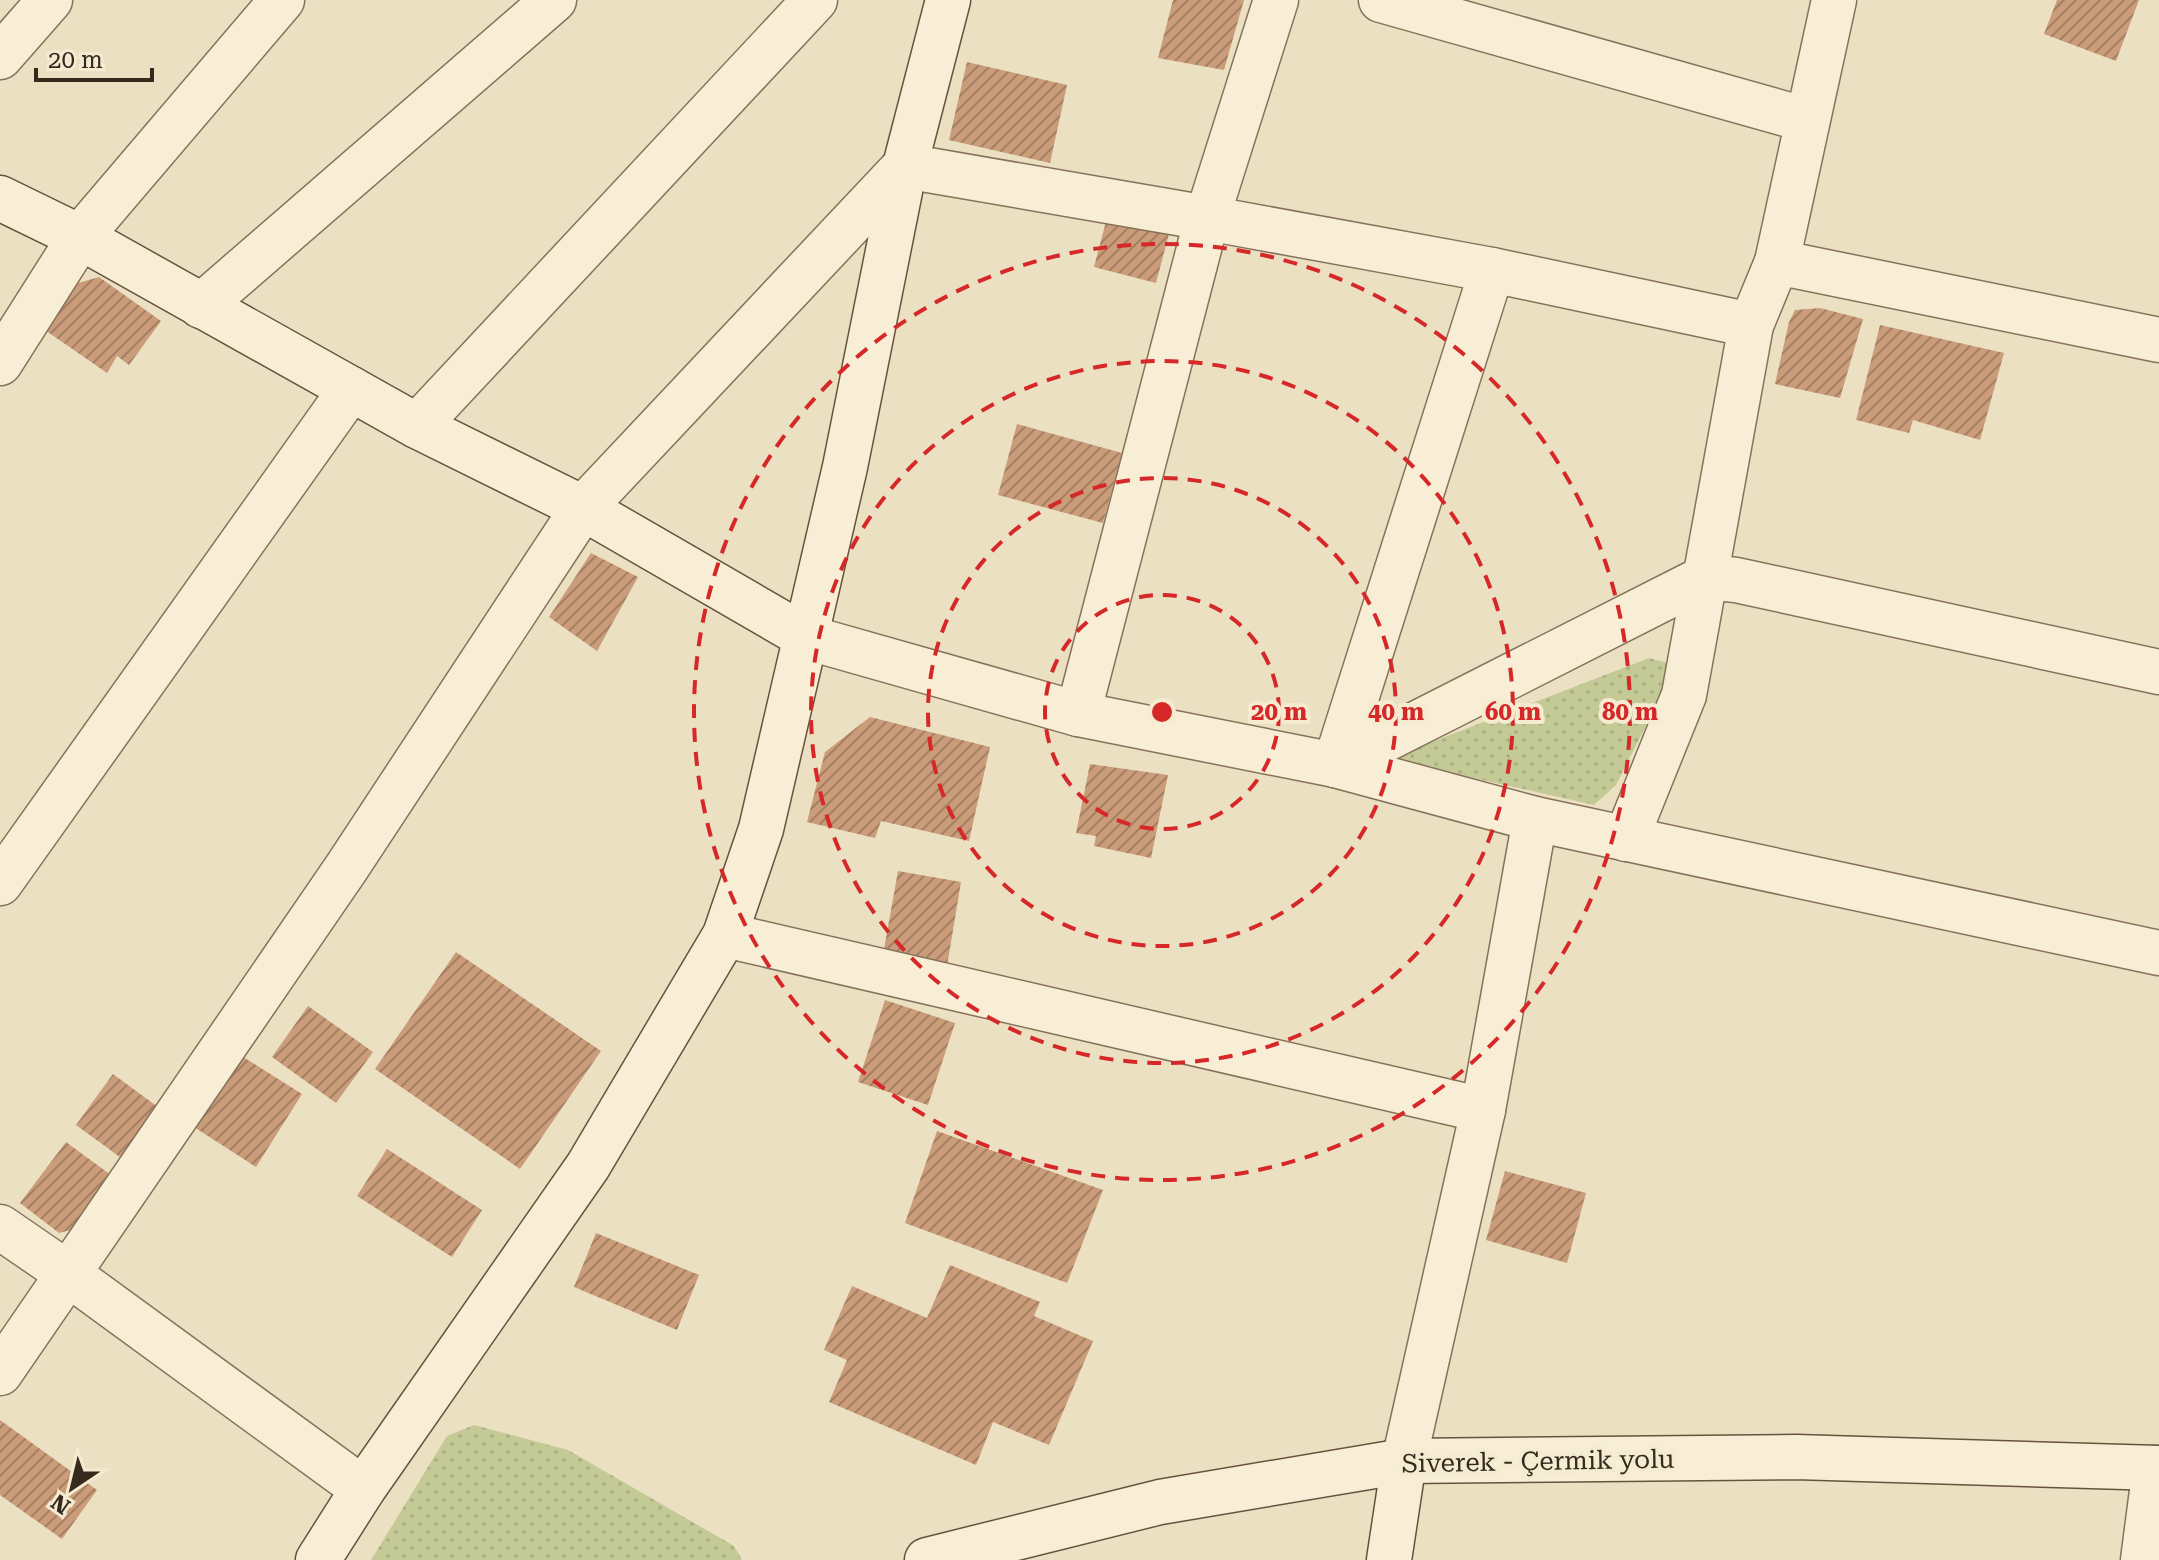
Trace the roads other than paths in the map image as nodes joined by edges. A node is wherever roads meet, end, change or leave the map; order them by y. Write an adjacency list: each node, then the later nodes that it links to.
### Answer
1 (50, 0): 9 (street)
2 (282, 0): 14 (street)
3 (554, 0): 17 (street)
4 (815, 0): 22 (street)
5 (948, 0): 11 (street)
6 (1276, 0): 13 (street)
7 (1381, 0): 10 (street)
8 (1834, 0): 10 (street)
9 (0, 57)
10 (1807, 120): 15 (street)
11 (905, 166): 13 (street); 23 (street); 25 (street)
12 (0, 198): 14 (street)
13 (1207, 218): 16 (street); 27 (street)
14 (80, 237): 17 (street); 20 (street)
15 (1777, 262): 18 (street); 19 (street)
16 (1492, 270): 18 (street); 28 (street)
17 (201, 306): 21 (street)
18 (1751, 325): 24 (street)
19 (2159, 339)
20 (0, 363)
21 (351, 389): 22 (street); 31 (street)
22 (417, 426): 23 (street)
23 (583, 508): 25 (street); 36 (street)
24 (1706, 577): 26 (street); 28 (street); 30 (street)
25 (806, 637): 27 (street); 32 (street)
26 (2159, 672)
27 (1078, 714): 28 (street)
28 (1335, 765): 29 (street)
29 (1535, 819): 30 (street); 34 (street)
30 (1626, 839): 33 (street)
31 (0, 883)
32 (725, 935): 34 (street); 40 (street)
33 (2159, 953)
34 (1483, 1110): 38 (street)
35 (0, 1227): 36 (street)
36 (67, 1273): 37 (street); 40 (street)
37 (0, 1373)
38 (1404, 1461): 39 (street, Siverek - Çermik yolu); 42 (street, Siverek - Çermik yolu); 43 (street)
39 (2157, 1468): 44 (street)
40 (363, 1489): 41 (street)
41 (318, 1560)
42 (927, 1560)
43 (1389, 1560)
44 (2143, 1560)

